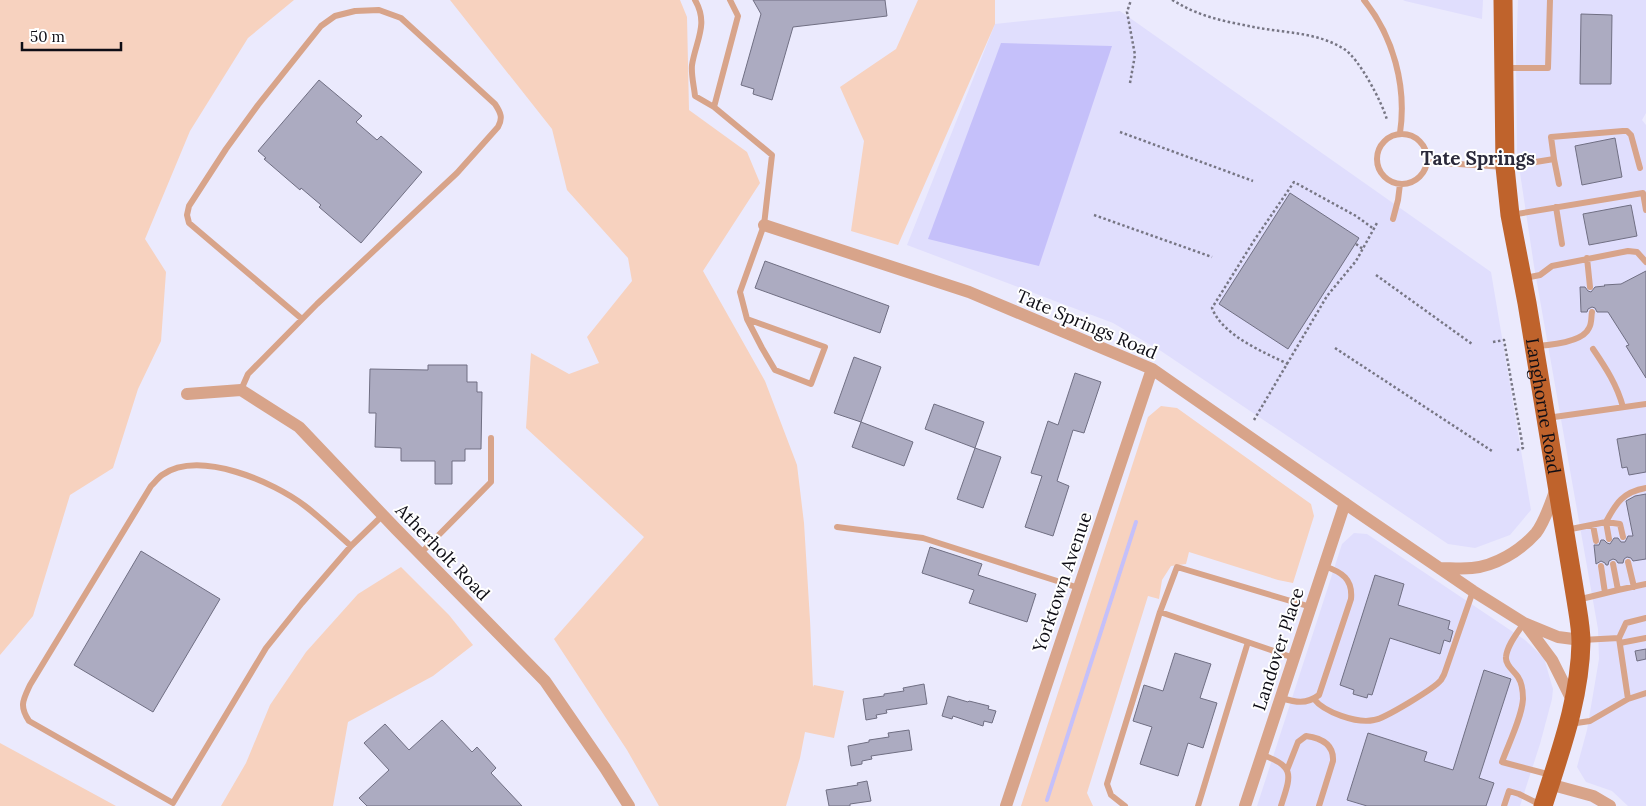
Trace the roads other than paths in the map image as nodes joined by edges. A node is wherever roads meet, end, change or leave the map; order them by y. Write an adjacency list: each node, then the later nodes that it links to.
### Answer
1 (695, 0): 7 (lane)
2 (730, 0): 7 (lane)
3 (1364, 0): 8 (lane)
4 (1503, 0): 6 (main road, Langhorne Road)
5 (1550, 0): 6 (lane)
6 (1503, 68): 11 (main road, Langhorne Road)
7 (714, 107): 19 (lane)
8 (1400, 133): 10 (lane); 13 (lane)
9 (1554, 159): 11 (lane); 12 (lane); 14 (lane)
10 (1427, 162): 11 (lane); 13 (lane)
11 (1504, 166): 17 (main road, Langhorne Road)
12 (1640, 168)
13 (1400, 184): 18 (lane)
14 (1559, 184)
15 (1556, 208): 16 (lane); 17 (lane); 20 (lane)
16 (1646, 210)
17 (1510, 215): 23 (main road, Langhorne Road)
18 (1393, 219)
19 (764, 225): 27 (lane); 30 (street, Tate Springs Road)
20 (1562, 244)
21 (1587, 258): 22 (lane); 23 (lane); 24 (lane)
22 (1646, 262)
23 (1522, 278): 28 (main road, Langhorne Road)
24 (1590, 287)
25 (1592, 312): 28 (lane)
26 (302, 319): 26 (lane); 31 (lane)
27 (747, 319): 27 (lane)
28 (1534, 347): 35 (main road, Langhorne Road)
29 (1593, 349): 34 (lane)
30 (1152, 369): 39 (street, Tate Springs Road); 57 (street, Yorktown Avenue)
31 (241, 390): 32 (street); 40 (street, Atherholt Road)
32 (187, 394)
33 (1646, 404): 34 (lane)
34 (1624, 407): 35 (lane)
35 (1546, 418): 37 (main road, Langhorne Road)
36 (491, 438): 49 (lane)
37 (1557, 486): 44 (main road, Langhorne Road); 54 (street)
38 (1646, 488): 41 (lane)
39 (1345, 503): 52 (street, Landover Place); 54 (street, Tate Springs Road)
40 (382, 515): 48 (lane); 49 (street, Atherholt Road)
41 (1606, 522): 42 (lane); 45 (lane); 46 (lane)
42 (1593, 525): 44 (lane); 47 (lane)
43 (837, 527): 57 (lane)
44 (1564, 530): 61 (main road, Langhorne Road)
45 (1623, 537)
46 (1608, 539)
47 (1596, 541)
48 (351, 546): 48 (lane)
49 (420, 554): 80 (street, Atherholt Road)
50 (1628, 562): 56 (lane)
51 (1613, 564): 58 (lane)
52 (1324, 566): 62 (street, Landover Place); 72 (lane)
53 (1601, 566): 60 (lane)
54 (1440, 568): 59 (street, Tate Springs Road)
55 (1646, 584): 56 (lane)
56 (1634, 587): 58 (lane)
57 (1079, 588): 81 (street, Yorktown Avenue)
58 (1618, 590): 60 (lane)
59 (1473, 591): 65 (street, Tate Springs Road); 72 (lane)
60 (1605, 593): 61 (lane)
61 (1576, 600): 67 (main road, Langhorne Road)
62 (1311, 607): 63 (lane); 70 (street, Landover Place)
63 (1160, 612): 69 (lane); 82 (lane)
64 (1646, 618): 68 (lane)
65 (1524, 623): 67 (street, Tate Springs Road); 75 (street, Tate Springs Road); 79 (lane)
66 (1646, 638): 68 (lane)
67 (1581, 640): 68 (lane); 75 (main road, Langhorne Road)
68 (1619, 640): 74 (lane)
69 (1248, 642): 70 (lane); 83 (lane)
70 (1294, 658): 73 (street, Landover Place)
71 (1646, 693): 74 (lane)
72 (1316, 697): 73 (lane)
73 (1281, 698): 77 (street, Landover Place)
74 (1628, 699): 76 (lane)
75 (1574, 704): 76 (main road, Langhorne Road)
76 (1569, 724): 79 (main road, Langhorne Road)
77 (1262, 755): 78 (lane); 84 (street, Landover Place)
78 (1287, 770): 85 (lane); 86 (lane)
79 (1551, 780): 88 (main road, Langhorne Road); 89 (street)
80 (629, 806)
81 (1006, 806)
82 (1125, 806)
83 (1198, 806)
84 (1246, 806)
85 (1281, 806)
86 (1319, 806)
87 (1504, 806): 88 (lane)
88 (1542, 806)
89 (1610, 806)

